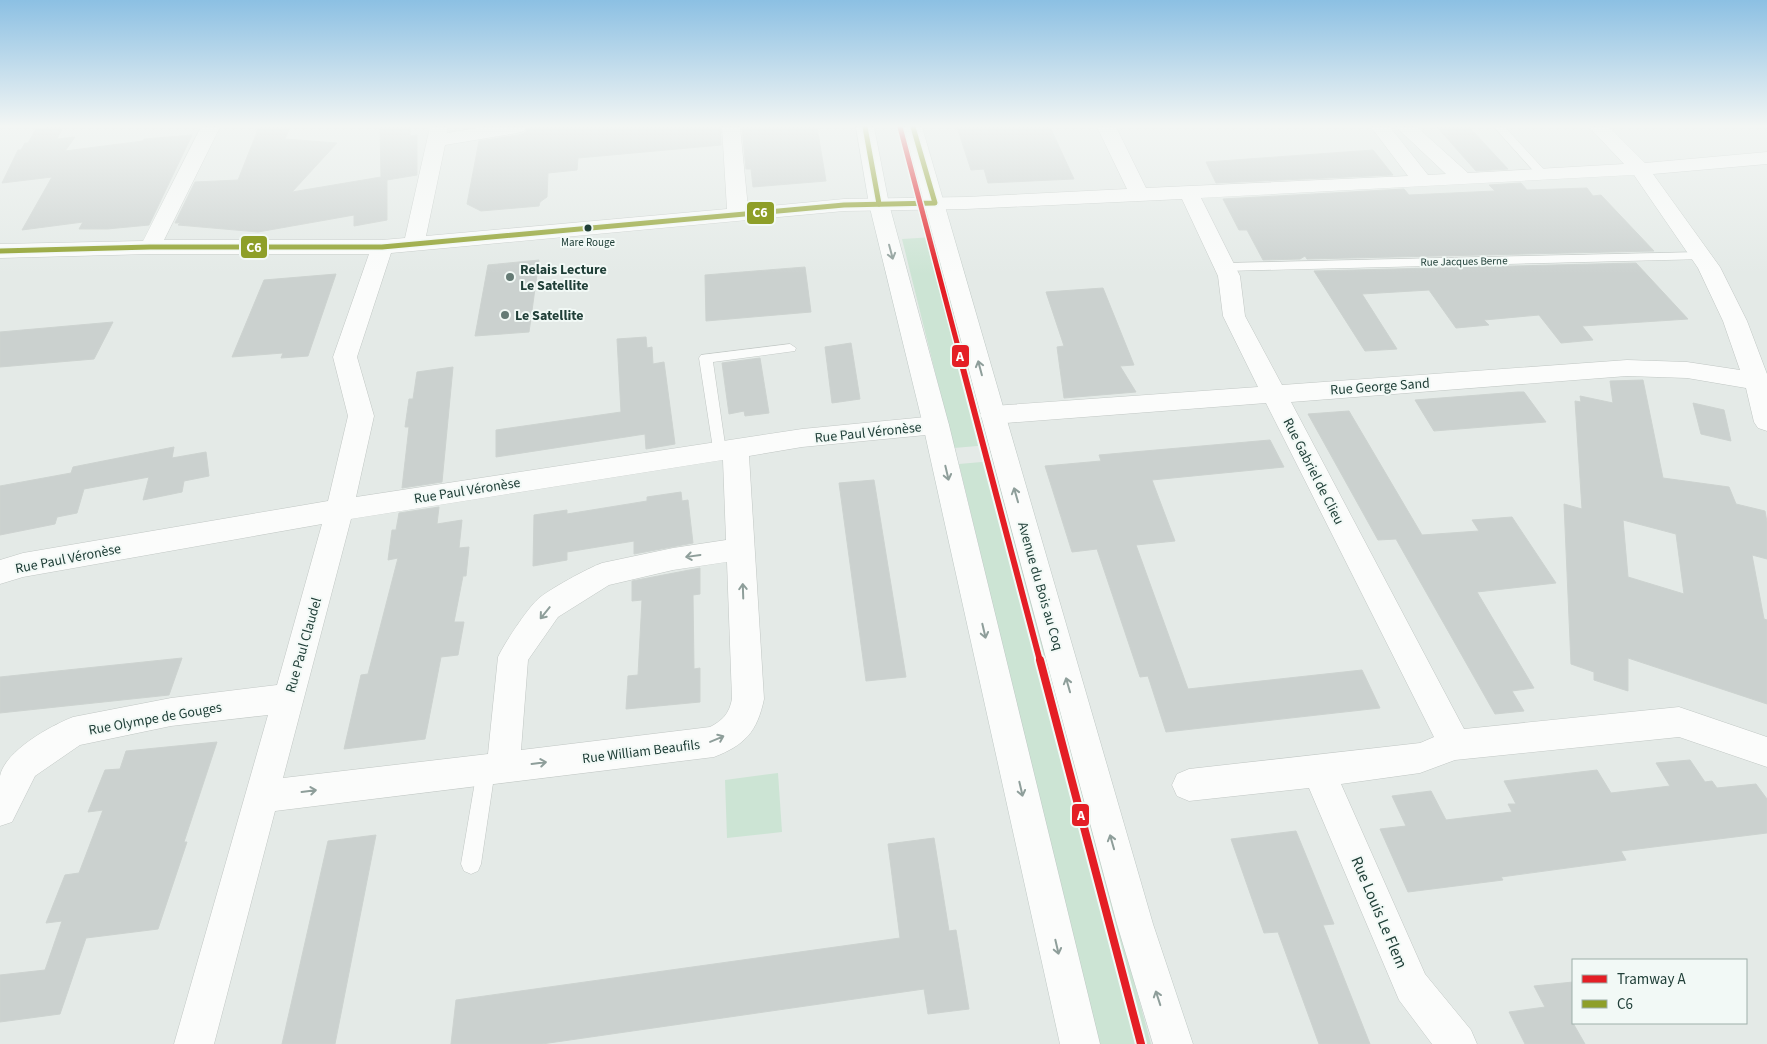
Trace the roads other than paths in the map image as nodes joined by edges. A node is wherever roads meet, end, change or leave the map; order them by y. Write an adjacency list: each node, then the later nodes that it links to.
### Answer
1 (186, 176): 19 (street)
2 (429, 176): 18 (street)
3 (735, 176): 17 (street)
4 (873, 176): 16 (street)
5 (927, 176): 15 (street, Avenue du Bois au Coq)
6 (1130, 176): 14 (street)
7 (1419, 176): 12 (street)
8 (1459, 176): 11 (street)
9 (1508, 176): 11 (street)
10 (1645, 176): 22 (street)
11 (1462, 178): 12 (street)
12 (1422, 180): 13 (street)
13 (1188, 191): 14 (street); 23 (street, Rue Gabriel de Clieu)
14 (1139, 194): 15 (street)
15 (935, 203): 16 (street); 27 (street, Avenue du Bois au Coq, one-way to 15)
16 (878, 204): 17 (street); 29 (street, one-way to 29)
17 (738, 214): 18 (street)
18 (414, 244): 20 (street)
19 (150, 247): 20 (street); 21 (street)
20 (382, 247): 31 (street, Rue Paul Claudel)
21 (0, 251)
22 (1702, 256): 23 (lane, Rue Jacques Berne); 25 (street)
23 (1226, 267): 26 (street, Rue Gabriel de Clieu)
24 (790, 348): 30 (lane)
25 (1762, 382): 26 (street, Rue George Sand); 28 (street)
26 (1275, 393): 27 (street, Rue George Sand); 35 (street, Rue Gabriel de Clieu)
27 (993, 415): 45 (street, Avenue du Bois au Coq, one-way to 27)
28 (1767, 422)
29 (936, 425): 30 (street, Rue Paul Véronèse); 44 (street, one-way to 44)
30 (728, 450): 31 (street, Rue Paul Véronèse); 32 (street, Rue William Beaufils)
31 (340, 510): 33 (street, Rue Paul Véronèse); 34 (street, Rue Paul Claudel)
32 (742, 549): 37 (street, one-way to 37); 37 (street, Rue William Beaufils, one-way to 32)
33 (0, 572)
34 (288, 698): 40 (street, Rue Paul Claudel); 41 (street, Rue Olympe de Gouges)
35 (1455, 745): 36 (street); 38 (street)
36 (1767, 752)
37 (494, 769): 40 (street, Rue William Beaufils, one-way to 37); 42 (lane)
38 (1319, 771): 39 (street); 46 (street, Rue Louis Le Flem)
39 (1190, 784)
40 (260, 797): 43 (street, Rue Paul Claudel)
41 (0, 810)
42 (471, 864)
43 (194, 1044)
44 (1080, 1044)
45 (1173, 1044)
46 (1457, 1044)

